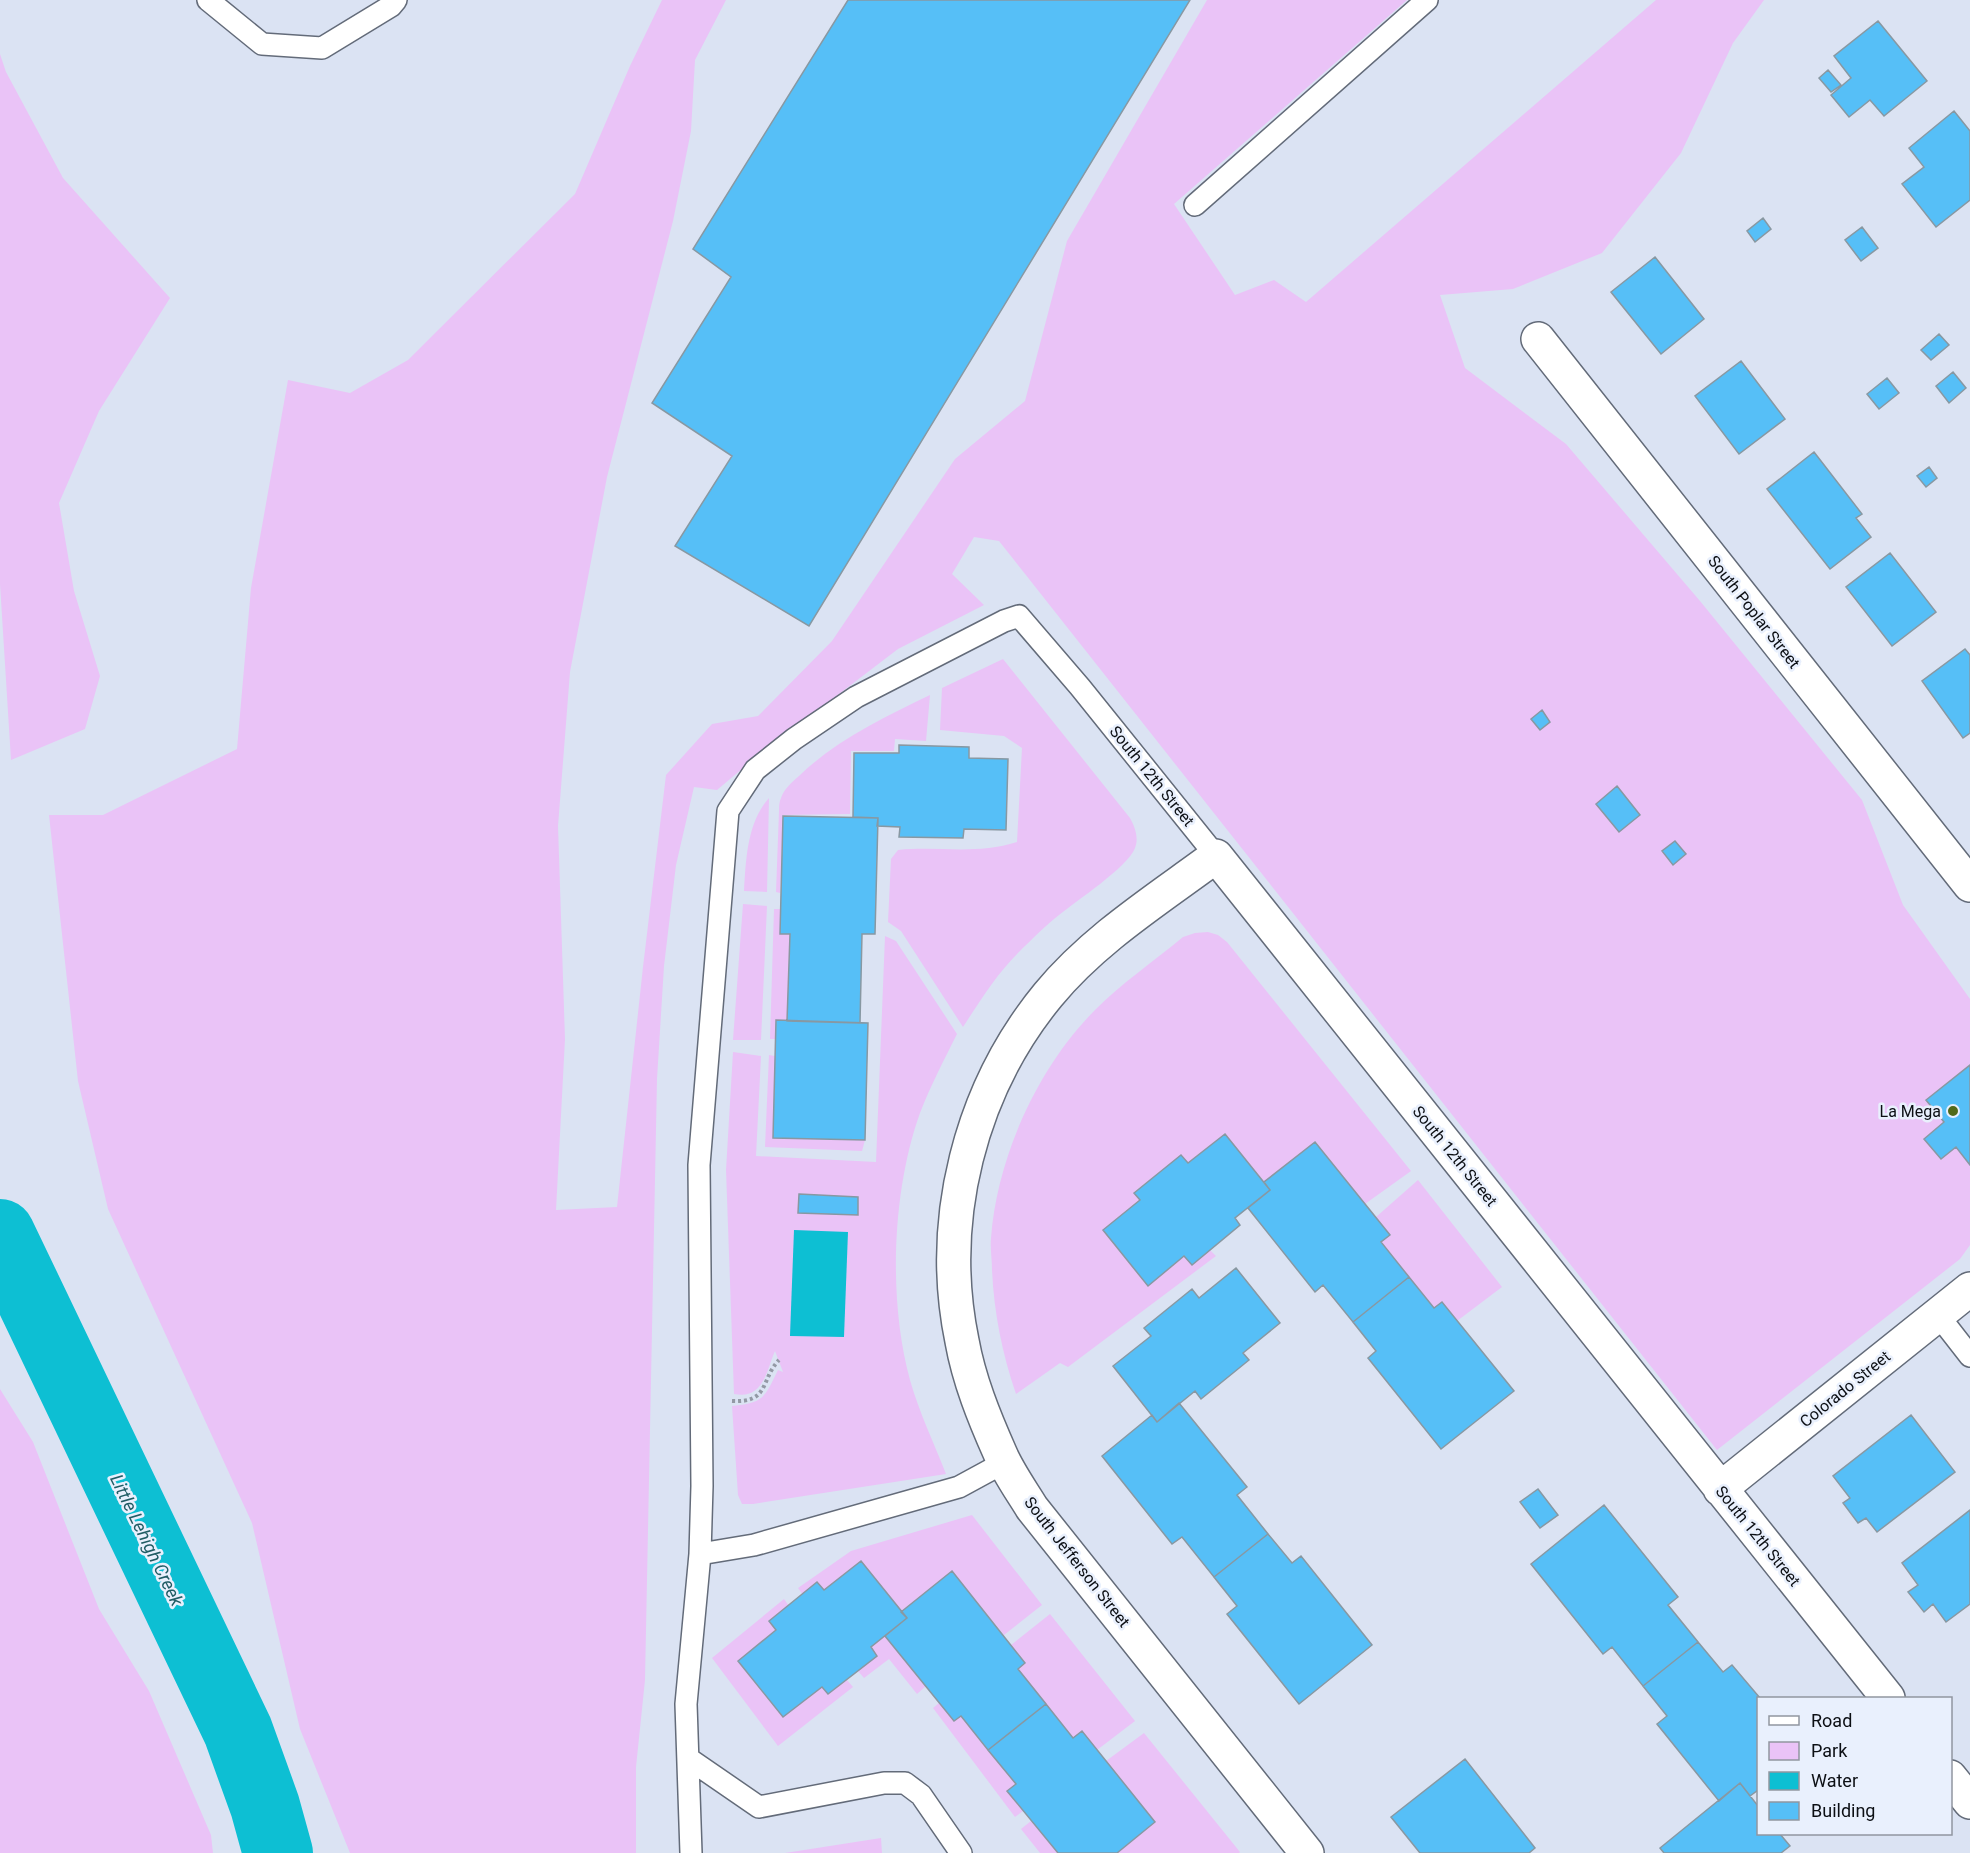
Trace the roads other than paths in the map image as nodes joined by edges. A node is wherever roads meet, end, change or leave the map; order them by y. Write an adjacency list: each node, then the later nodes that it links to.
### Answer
1 (208, 0): 2 (lane)
2 (396, 0)
3 (1427, 0): 4 (lane)
4 (1196, 205)
5 (1538, 339): 7 (street, South Poplar Street)
6 (1216, 856): 11 (street, South Jefferson Street); 12 (street, South 12th Street); 13 (lane, South 12th Street)
7 (1970, 885)
8 (1970, 1289): 9 (street, Colorado Street)
9 (1938, 1315): 10 (lane); 12 (street, Colorado Street)
10 (1970, 1356)
11 (1005, 1462): 13 (lane); 18 (street, South Jefferson Street)
12 (1720, 1489): 14 (street, South 12th Street)
13 (700, 1554): 15 (lane)
14 (1887, 1697)
15 (688, 1759): 19 (lane); 20 (lane)
16 (1952, 1780): 17 (street)
17 (1970, 1802)
18 (1296, 1849)
19 (691, 1853)
20 (961, 1853)

